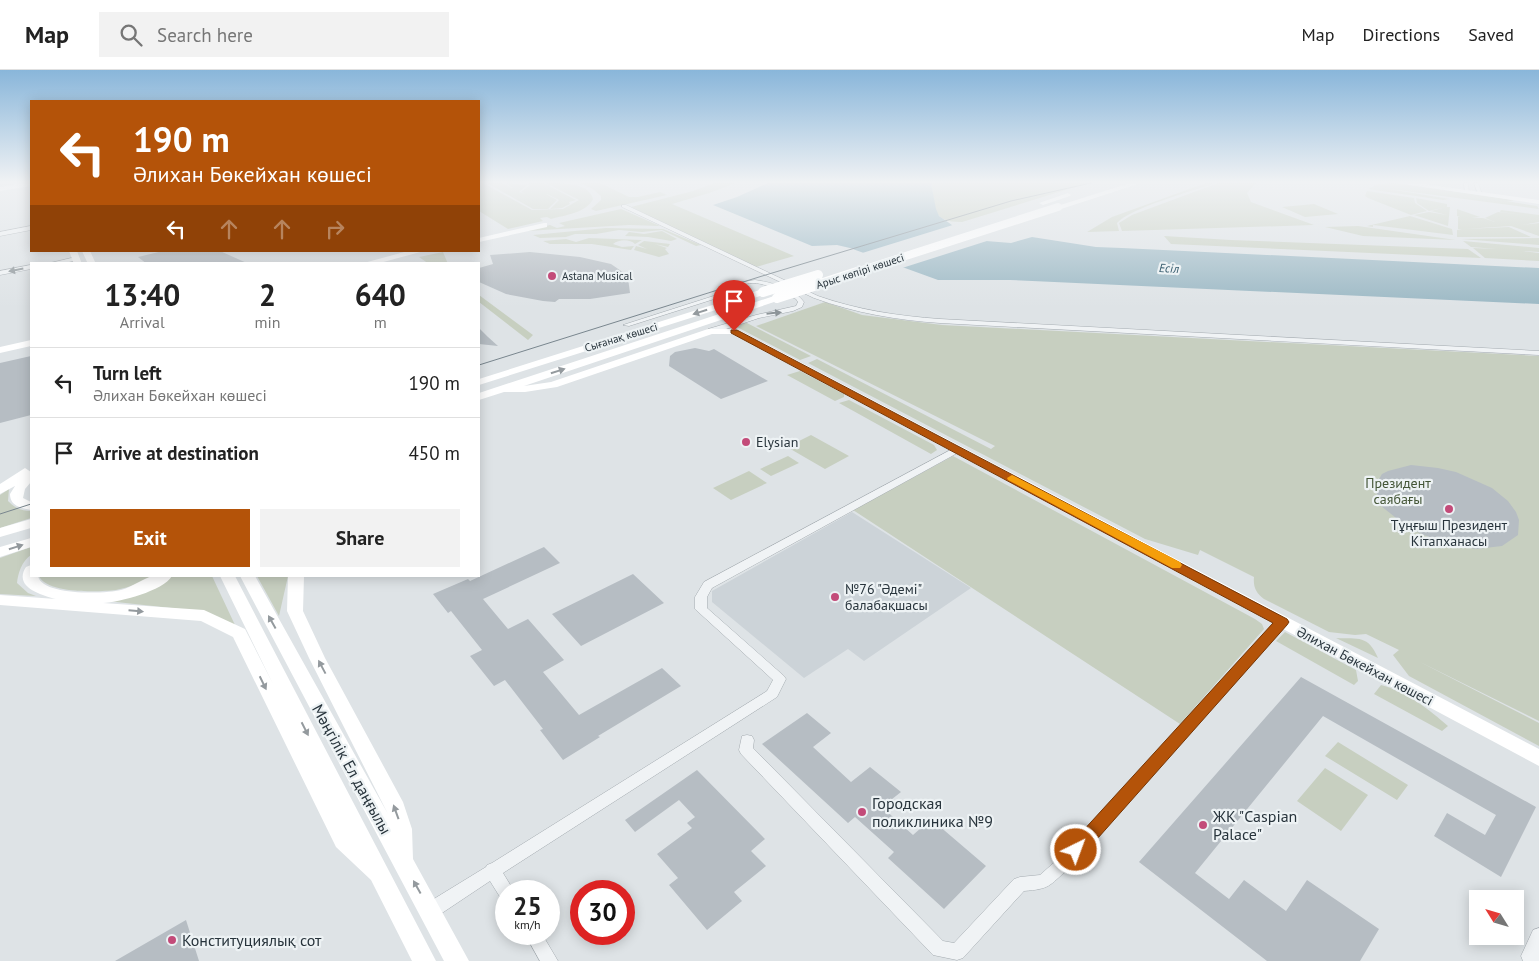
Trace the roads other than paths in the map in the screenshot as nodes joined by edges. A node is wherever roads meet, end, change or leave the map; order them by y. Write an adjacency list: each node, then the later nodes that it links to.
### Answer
1 (541, 225): 7 (main road)
2 (663, 225): 26 (street)
3 (975, 225): 14 (main road, Арыс көпірі көшесі)
4 (1004, 225): 19 (main road, Арыс көпірі көшесі, bridge)
5 (30, 228): 6 (street)
6 (0, 234)
7 (480, 239)
8 (416, 252): 12 (main road)
9 (426, 252): 13 (main road)
10 (76, 258): 11 (street)
11 (58, 262)
12 (373, 262)
13 (384, 262)
14 (847, 265)
15 (30, 267): 17 (street, one-way to 17)
16 (829, 271): 18 (main road, Арыс көпірі көшесі, bridge)
17 (0, 273)
18 (764, 292): 27 (main road, Сығанақ көшесі, one-way to 27)
19 (777, 298): 28 (main road, Сығанақ көшесі, one-way to 19)
20 (628, 325): 21 (street, one-way to 20)
21 (711, 332): 28 (main road, Сығанақ көшесі); 30 (main road, Әлихан Бөкейхан көшесі)
22 (30, 338): 24 (main road)
23 (30, 343): 25 (main road)
24 (0, 346)
25 (0, 350)
26 (1539, 353)
27 (480, 381)
28 (536, 383): 29 (main road)
29 (480, 396)
30 (958, 449): 45 (main road, Әлихан Бөкейхан көшесі); 49 (street)
31 (30, 468): 33 (main road)
32 (30, 477): 34 (main road)
33 (0, 490)
34 (30, 506)
35 (30, 523): 36 (main road)
36 (0, 533)
37 (30, 542): 38 (main road, one-way to 37)
38 (0, 552)
39 (30, 574): 40 (main road)
40 (163, 577)
41 (228, 577): 50 (main road, Мәңгілік Ел даңғылы, one-way to 50)
42 (247, 577): 48 (main road, Мәңгілік Ел даңғылы, one-way to 42)
43 (296, 577): 48 (main road, one-way to 43)
44 (0, 600): 50 (main road, one-way to 50)
45 (1282, 622): 46 (street); 47 (main road, Әлихан Бөкейхан көшесі)
46 (747, 740)
47 (1539, 758)
48 (402, 860): 52 (main road, Мәңгілік Ел даңғылы, one-way to 48)
49 (492, 870): 51 (street); 52 (street)
50 (379, 873): 55 (main road, Мәңгілік Ел даңғылы)
51 (498, 880)
52 (430, 911): 56 (main road, Мәңгілік Ел даңғылы)
53 (1539, 936): 58 (street)
54 (540, 945): 57 (street)
55 (424, 961)
56 (457, 961)
57 (550, 961)
58 (1536, 961)

